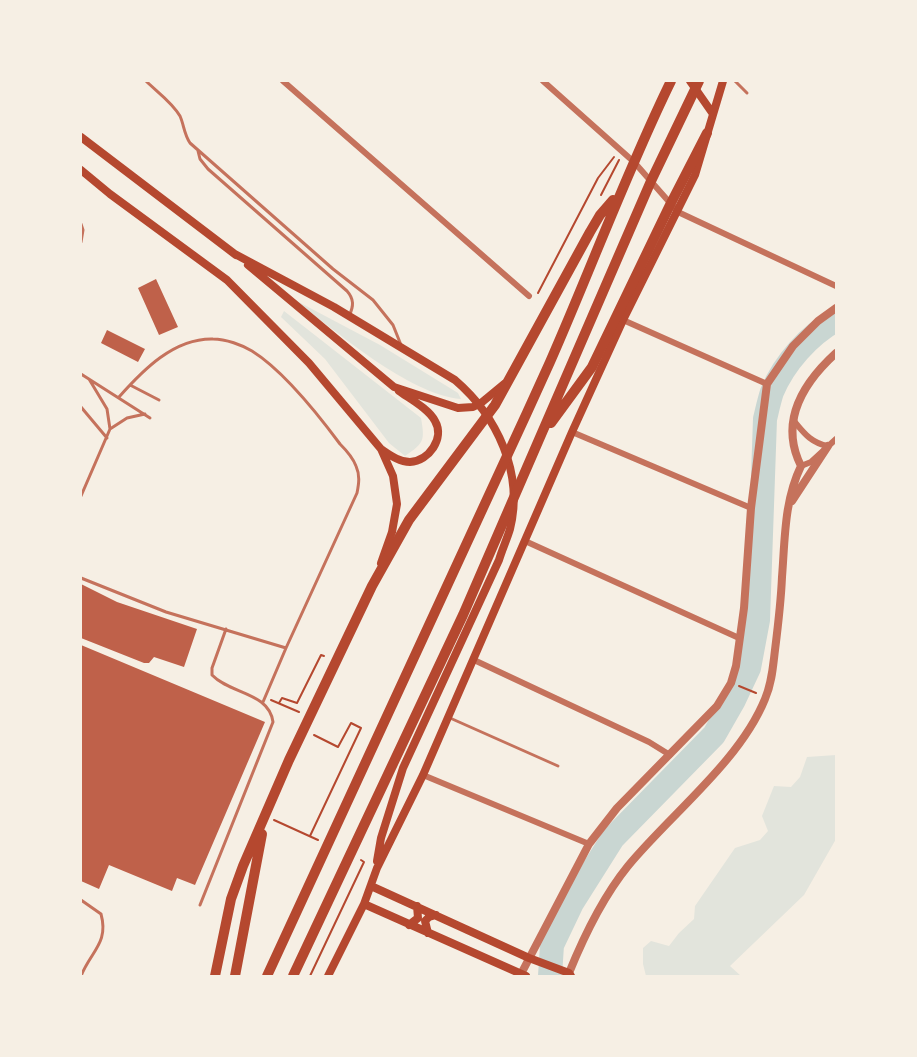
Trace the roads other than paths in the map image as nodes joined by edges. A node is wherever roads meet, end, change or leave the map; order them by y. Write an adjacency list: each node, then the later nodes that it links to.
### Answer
1 (146, 81): 12 (lane)
2 (283, 81): 22 (street)
3 (543, 81): 13 (street)
4 (671, 81): 13 (highway)
5 (723, 81): 9 (main road)
6 (735, 81): 8 (lane)
7 (695, 83): 9 (main road); 15 (highway)
8 (747, 93)
9 (713, 114): 10 (main road)
10 (707, 133): 17 (highway)
11 (81, 137): 20 (main road)
12 (198, 149): 24 (lane); 26 (lane)
13 (634, 162): 15 (street); 16 (highway)
14 (81, 170): 46 (main road)
15 (651, 181): 17 (street); 43 (highway)
16 (621, 191): 30 (highway); 80 (highway)
17 (674, 208): 21 (street); 25 (main road); 43 (highway)
18 (81, 224): 19 (lane)
19 (81, 242)
20 (233, 253): 24 (main road); 33 (main road)
21 (836, 286)
22 (529, 296)
23 (836, 308): 31 (street)
24 (349, 316): 26 (main road)
25 (623, 320): 31 (street); 41 (main road)
26 (402, 347): 65 (main road)
27 (836, 353): 39 (street)
28 (81, 374): 29 (lane)
29 (88, 378): 34 (lane); 40 (lane)
30 (508, 379): 33 (main road); 53 (highway)
31 (767, 384): 50 (street)
32 (130, 385): 34 (lane); 35 (lane); 56 (lane)
33 (393, 387): 46 (main road)
34 (119, 397): 37 (lane)
35 (159, 400)
36 (81, 407): 42 (lane)
37 (145, 414): 38 (lane); 40 (lane)
38 (150, 418)
39 (794, 421): 45 (street); 47 (street)
40 (110, 429): 42 (lane)
41 (572, 432): 50 (street); 51 (main road)
42 (106, 438): 48 (lane)
43 (540, 438): 81 (highway)
44 (836, 439): 45 (street)
45 (828, 446): 47 (street); 49 (street)
46 (381, 449): 53 (main road)
47 (801, 466): 49 (street)
48 (81, 496)
49 (789, 504): 76 (street)
50 (751, 508): 55 (street)
51 (525, 541): 55 (street); 57 (main road)
52 (81, 578): 54 (lane)
53 (372, 586): 63 (highway)
54 (226, 629): 56 (lane); 58 (lane)
55 (739, 638): 60 (street)
56 (286, 648): 58 (lane)
57 (474, 660): 59 (main road); 60 (street)
58 (264, 702): 69 (lane)
59 (448, 718): 61 (lane); 62 (main road)
60 (670, 756): 64 (street)
61 (558, 766)
62 (423, 775): 64 (street); 65 (main road)
63 (263, 822): 78 (highway); 79 (highway)
64 (589, 844): 74 (street)
65 (377, 868): 66 (main road)
66 (371, 886): 68 (main road); 70 (main road)
67 (81, 900): 77 (lane)
68 (364, 904): 72 (main road); 82 (main road)
69 (200, 905)
70 (417, 906): 71 (main road); 72 (main road)
71 (436, 915): 73 (main road); 74 (main road)
72 (409, 925): 73 (main road)
73 (428, 933): 75 (main road)
74 (532, 959): 75 (street); 76 (main road)
75 (523, 975)
76 (569, 975)
77 (81, 976)
78 (215, 976)
79 (235, 976)
80 (267, 976)
81 (293, 976)
82 (328, 976)

